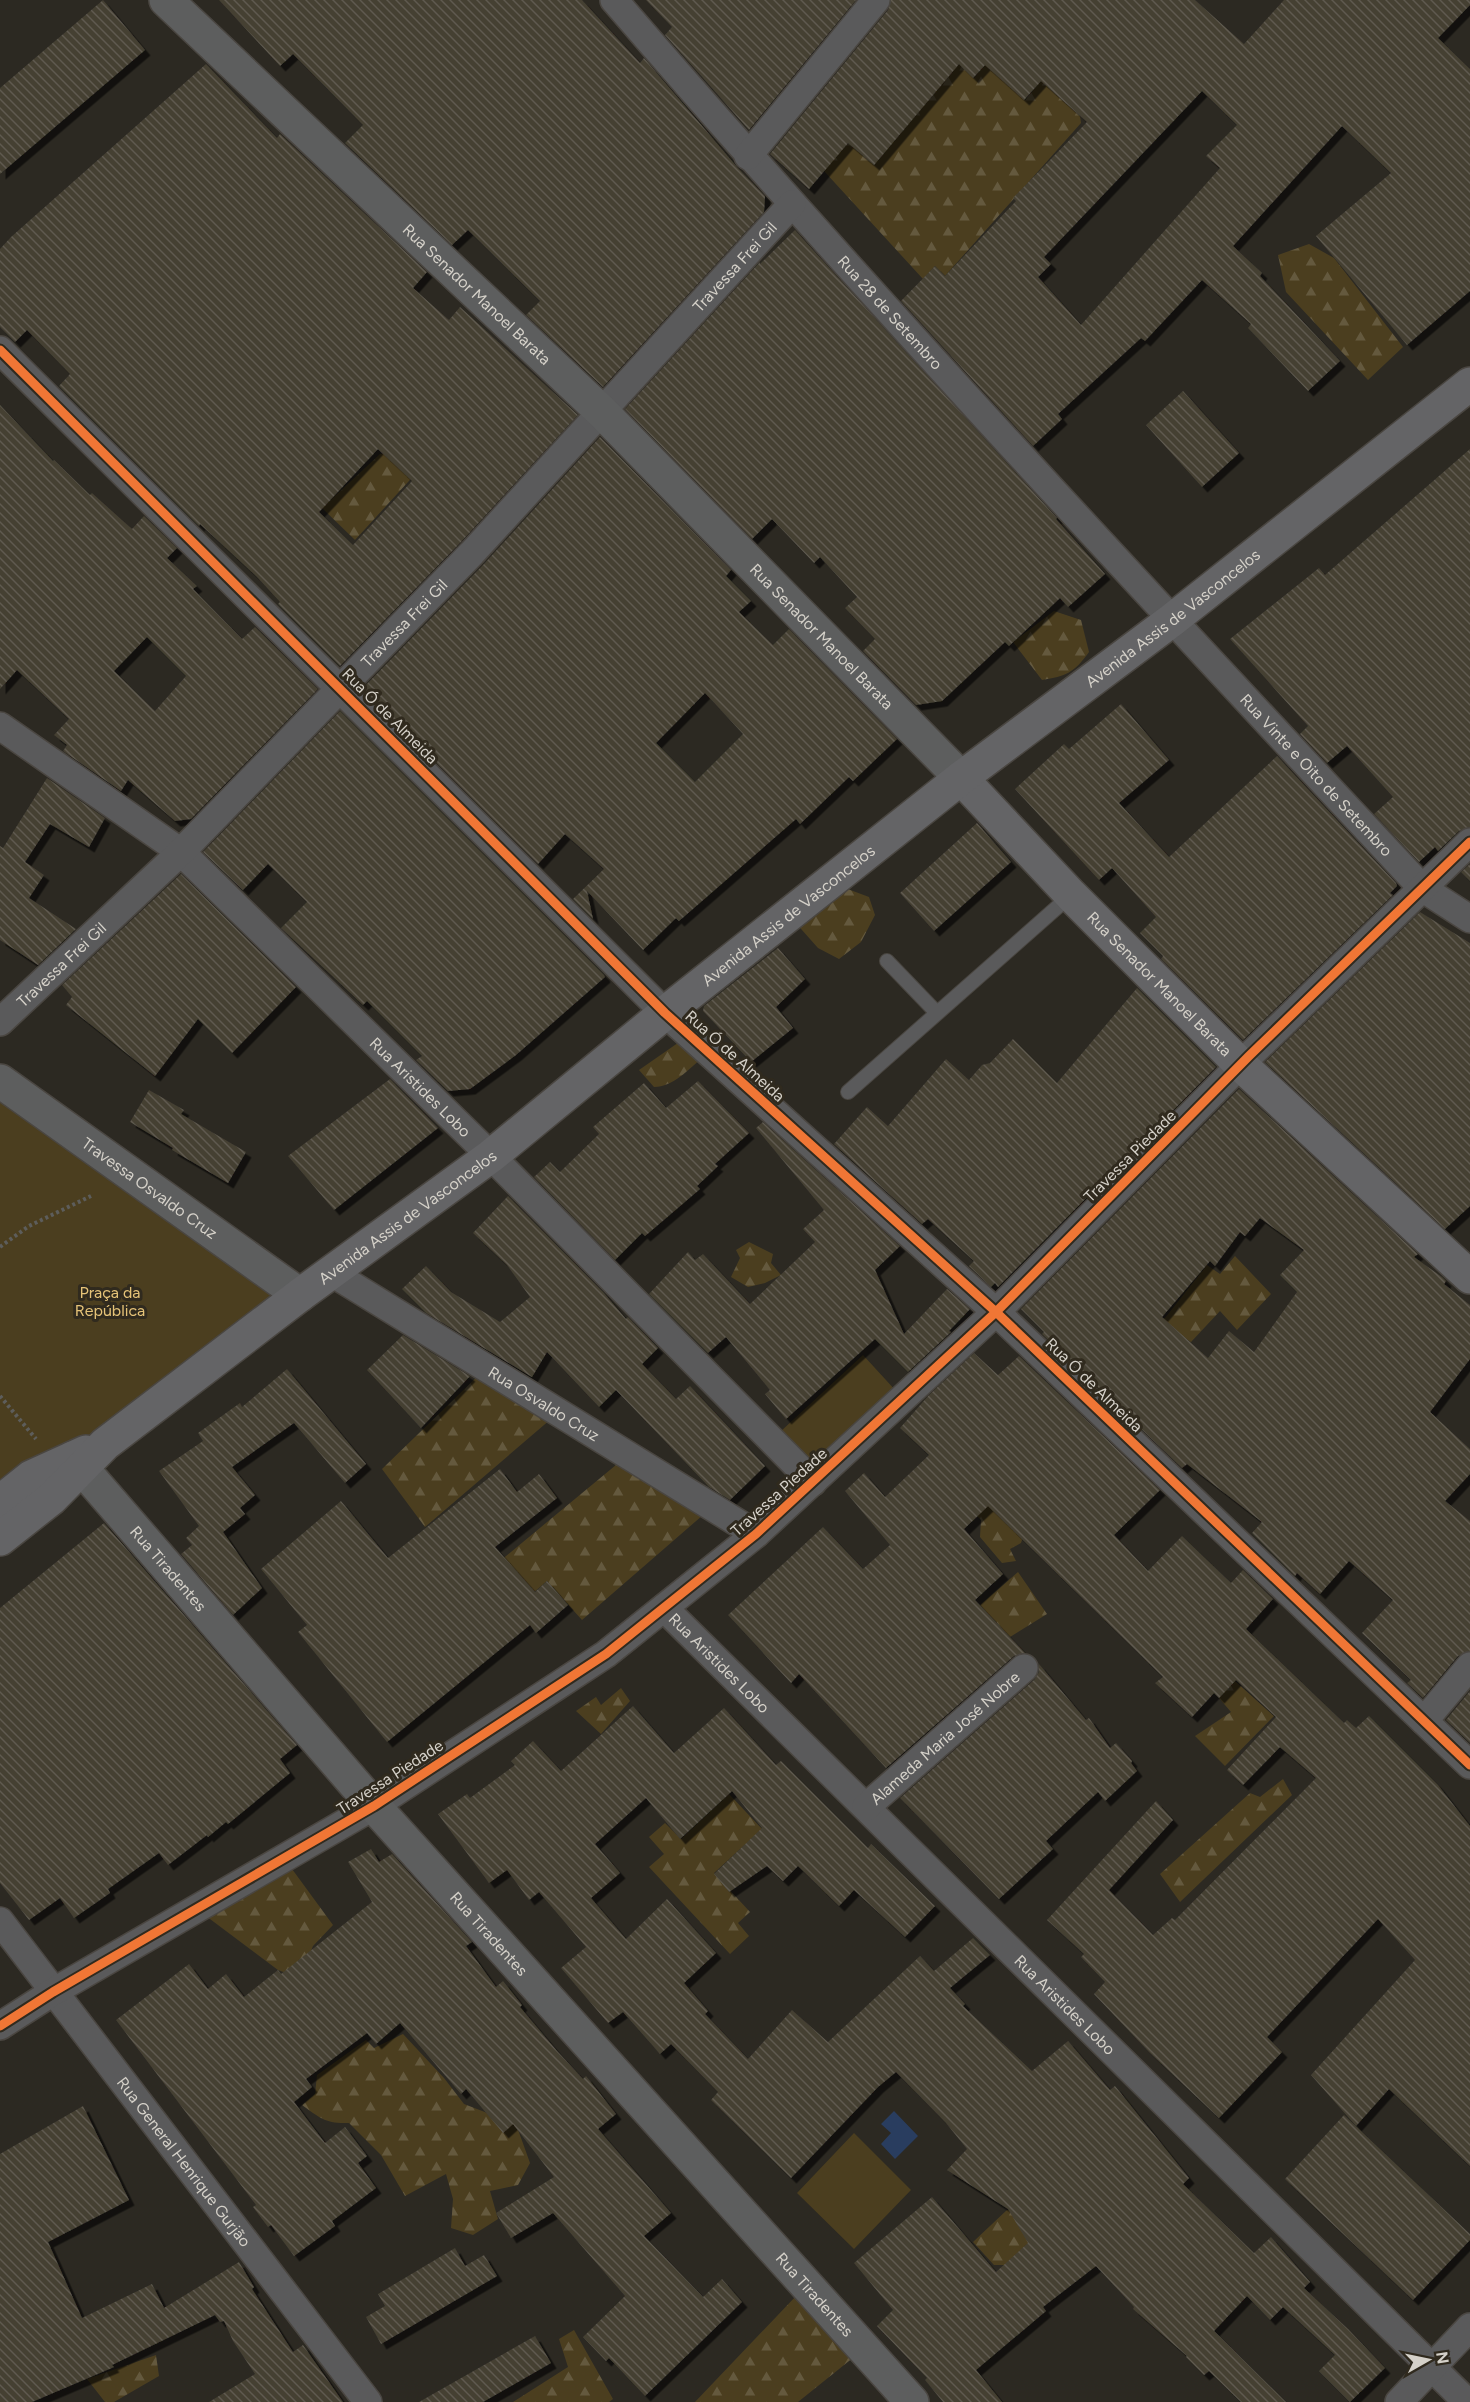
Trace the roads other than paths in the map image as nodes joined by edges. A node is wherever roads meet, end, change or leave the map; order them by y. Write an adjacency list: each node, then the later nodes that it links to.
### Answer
1 (166, 0): 8 (main road, Rua Senador Manoel Barata)
2 (614, 0): 4 (street, Rua 28 de Setembro)
3 (876, 0): 4 (street)
4 (748, 156): 5 (street, Rua 28 de Setembro)
5 (792, 204): 8 (street, Travessa Frei Gil); 9 (street, Rua 28 de Setembro)
6 (0, 350): 10 (street, Rua Ó de Almeida)
7 (1470, 384): 9 (main road, Avenida Assis de Vasconcelos)
8 (602, 412): 10 (street, Travessa Frei Gil); 12 (main road, Rua Senador Manoel Barata)
9 (1172, 620): 12 (main road, Avenida Assis de Vasconcelos); 15 (street, Rua Vinte e Oito de Setembro)
10 (340, 687): 14 (street, Travessa Frei Gil); 19 (street, Rua Ó de Almeida)
11 (0, 726): 14 (street, Rua Aristides Lobo)
12 (961, 778): 16 (main road, Rua Senador Manoel Barata); 19 (main road, Avenida Assis de Vasconcelos)
13 (1470, 842): 15 (street, Travessa Piedade)
14 (181, 852): 21 (street, Travessa Frei Gil); 25 (street, Rua Aristides Lobo)
15 (1422, 888): 17 (street, Rua Vinte e Oito de Setembro); 22 (street, Travessa Piedade)
16 (1071, 895): 20 (lane); 22 (main road, Rua Senador Manoel Barata)
17 (1470, 919)
18 (887, 961): 20 (lane)
19 (665, 1013): 25 (main road, Avenida Assis de Vasconcelos); 29 (street, Rua Ó de Almeida)
20 (937, 1013): 24 (lane)
21 (0, 1022)
22 (1242, 1066): 27 (main road, Rua Senador Manoel Barata); 29 (street, Travessa Piedade)
23 (0, 1081): 28 (main road, Travessa Osvaldo Cruz)
24 (848, 1092)
25 (491, 1156): 26 (main road, Avenida Assis de Vasconcelos); 31 (street, Rua Aristides Lobo)
26 (332, 1274): 28 (main road, Avenida Assis de Vasconcelos); 33 (street, Rua Osvaldo Cruz)
27 (1470, 1277)
28 (300, 1295): 30 (main road, Avenida Assis de Vasconcelos)
29 (996, 1312): 31 (street, Travessa Piedade); 38 (street, Rua Ó de Almeida)
30 (77, 1462): 32 (main road, Avenida Assis de Vasconcelos); 34 (main road, Avenida Assis de Vasconcelos); 40 (main road, Rua Tiradentes)
31 (813, 1482): 33 (street, Travessa Piedade)
32 (0, 1502)
33 (756, 1534): 35 (street, Travessa Piedade)
34 (0, 1539)
35 (664, 1608): 40 (street, Travessa Piedade); 41 (street, Rua Aristides Lobo)
36 (1470, 1666): 38 (street)
37 (1024, 1668): 41 (street, Alameda Maria José Nobre)
38 (1424, 1721): 39 (street, Rua Ó de Almeida)
39 (1470, 1765)
40 (374, 1806): 43 (street, Travessa Piedade); 48 (main road, Rua Tiradentes)
41 (866, 1807): 46 (street, Rua Aristides Lobo)
42 (0, 1921): 43 (street, Rua General Henrique Gurjão)
43 (53, 1992): 44 (street, Travessa Piedade); 47 (street, Rua General Henrique Gurjão)
44 (0, 2026)
45 (1470, 2327): 46 (street)
46 (1433, 2367): 49 (street); 50 (street, Rua Aristides Lobo)
47 (369, 2402)
48 (912, 2402)
49 (1399, 2402)
50 (1467, 2402)

